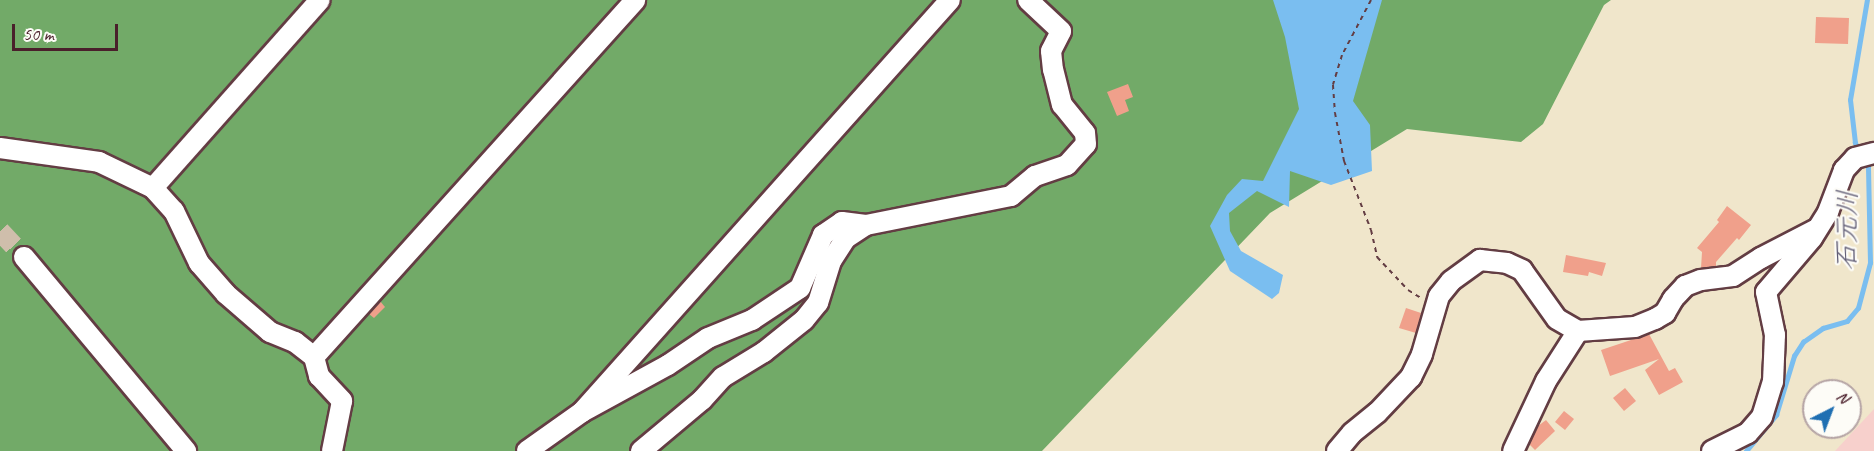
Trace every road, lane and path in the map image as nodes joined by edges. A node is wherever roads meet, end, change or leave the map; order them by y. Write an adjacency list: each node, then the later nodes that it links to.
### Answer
1 (320, 0): 8 (street)
2 (635, 0): 14 (street)
3 (950, 0): 15 (street)
4 (1028, 0): 9 (street)
5 (1371, 0): 12 (path)
6 (0, 148): 8 (street)
7 (1868, 155): 10 (street)
8 (153, 188): 14 (street)
9 (866, 225): 15 (street); 19 (street)
10 (1816, 230): 13 (street); 22 (street)
11 (24, 257): 16 (street)
12 (1439, 296): 13 (street); 20 (street)
13 (1578, 331): 21 (street)
14 (314, 357): 17 (street)
15 (582, 412): 18 (street)
16 (186, 451)
17 (332, 451)
18 (527, 451)
19 (641, 451)
20 (1337, 451)
21 (1513, 451)
22 (1712, 451)

